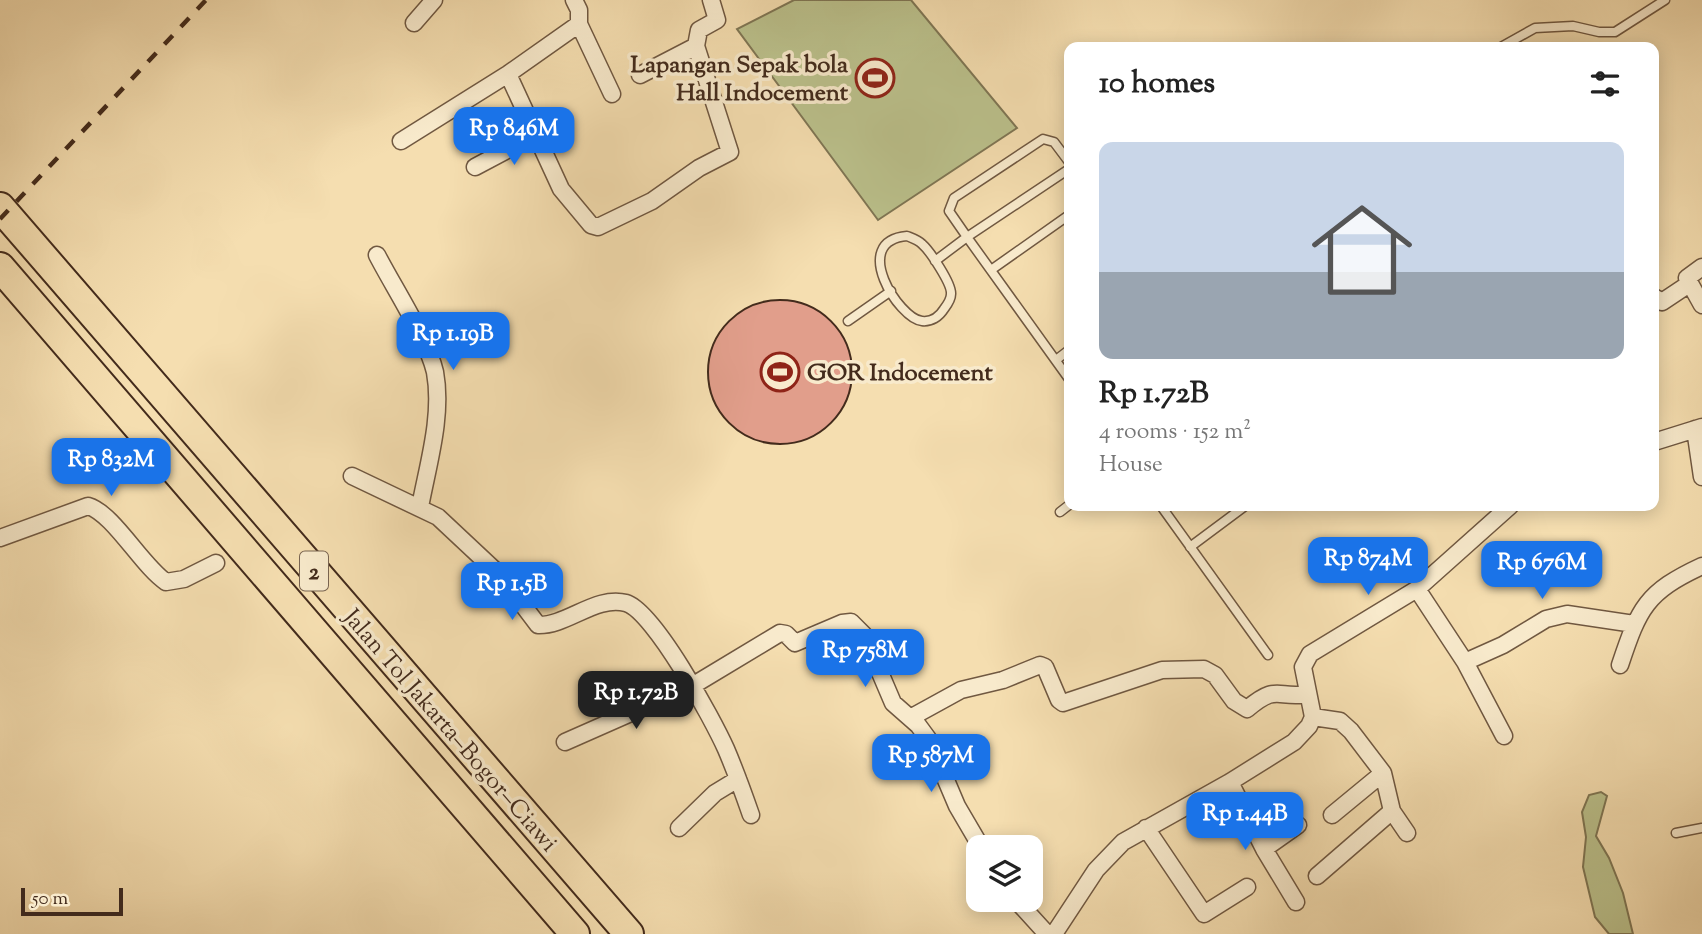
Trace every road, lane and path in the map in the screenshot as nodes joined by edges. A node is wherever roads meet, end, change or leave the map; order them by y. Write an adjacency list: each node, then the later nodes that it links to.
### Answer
1 (434, 0): 5 (street)
2 (574, 0): 6 (street)
3 (711, 0): 8 (street)
4 (1665, 0): 7 (lane)
5 (414, 23)
6 (579, 24): 9 (street); 11 (street)
7 (1510, 42)
8 (696, 46): 10 (street); 12 (street)
9 (508, 74): 12 (street); 13 (street)
10 (640, 75)
11 (612, 94)
12 (537, 134): 15 (street)
13 (401, 141)
14 (1064, 155): 19 (lane)
15 (475, 167)
16 (1064, 172): 19 (lane)
17 (0, 207): 77 (highway, Jalan Tol Jakarta–Bogor–Ciawi / 2)
18 (1064, 219): 24 (lane)
19 (967, 237): 21 (lane); 24 (lane)
20 (377, 255): 37 (street)
21 (936, 261): 26 (lane); 26 (lane)
22 (0, 267): 76 (highway, Jalan Tol Jakarta–Bogor–Ciawi / 2)
23 (1702, 267): 25 (street)
24 (991, 270): 31 (lane)
25 (1689, 284): 27 (street); 28 (street)
26 (891, 290): 29 (lane)
27 (1659, 300)
28 (1702, 306)
29 (848, 321)
30 (1064, 354): 31 (lane)
31 (1056, 360): 32 (lane)
32 (1064, 372)
33 (1698, 428): 34 (street); 36 (street)
34 (1659, 440)
35 (352, 476): 37 (street)
36 (1702, 477)
37 (420, 507): 52 (street)
38 (1064, 509): 42 (lane)
39 (1165, 511): 44 (lane)
40 (1238, 511): 44 (lane)
41 (1504, 511): 47 (street)
42 (1060, 512)
43 (0, 538): 45 (street)
44 (1191, 547): 49 (lane)
45 (216, 563)
46 (1702, 566): 48 (street)
47 (1417, 589): 50 (street); 53 (street)
48 (1634, 624): 50 (street); 51 (street)
49 (1268, 655)
50 (1465, 662): 56 (street)
51 (1620, 665)
52 (692, 686): 55 (street); 57 (street); 59 (street)
53 (1308, 694): 54 (street); 55 (street)
54 (1313, 717): 58 (street); 60 (street)
55 (910, 718): 70 (street)
56 (1504, 736)
57 (565, 742)
58 (1383, 773): 61 (street); 63 (street)
59 (738, 779): 62 (street); 65 (street)
60 (1230, 782): 66 (street); 71 (street)
61 (1392, 811): 68 (street); 72 (street)
62 (751, 815)
63 (1332, 815)
64 (1298, 825): 71 (street)
65 (679, 828)
66 (1146, 828): 73 (street); 79 (street)
67 (1702, 828): 69 (lane)
68 (1407, 833)
69 (1676, 833)
70 (974, 835)
71 (1264, 849): 74 (street)
72 (1317, 876)
73 (1247, 887)
74 (1296, 902)
75 (1027, 912): 78 (street)
76 (575, 934)
77 (629, 934)
78 (1047, 934)
79 (1054, 934)

